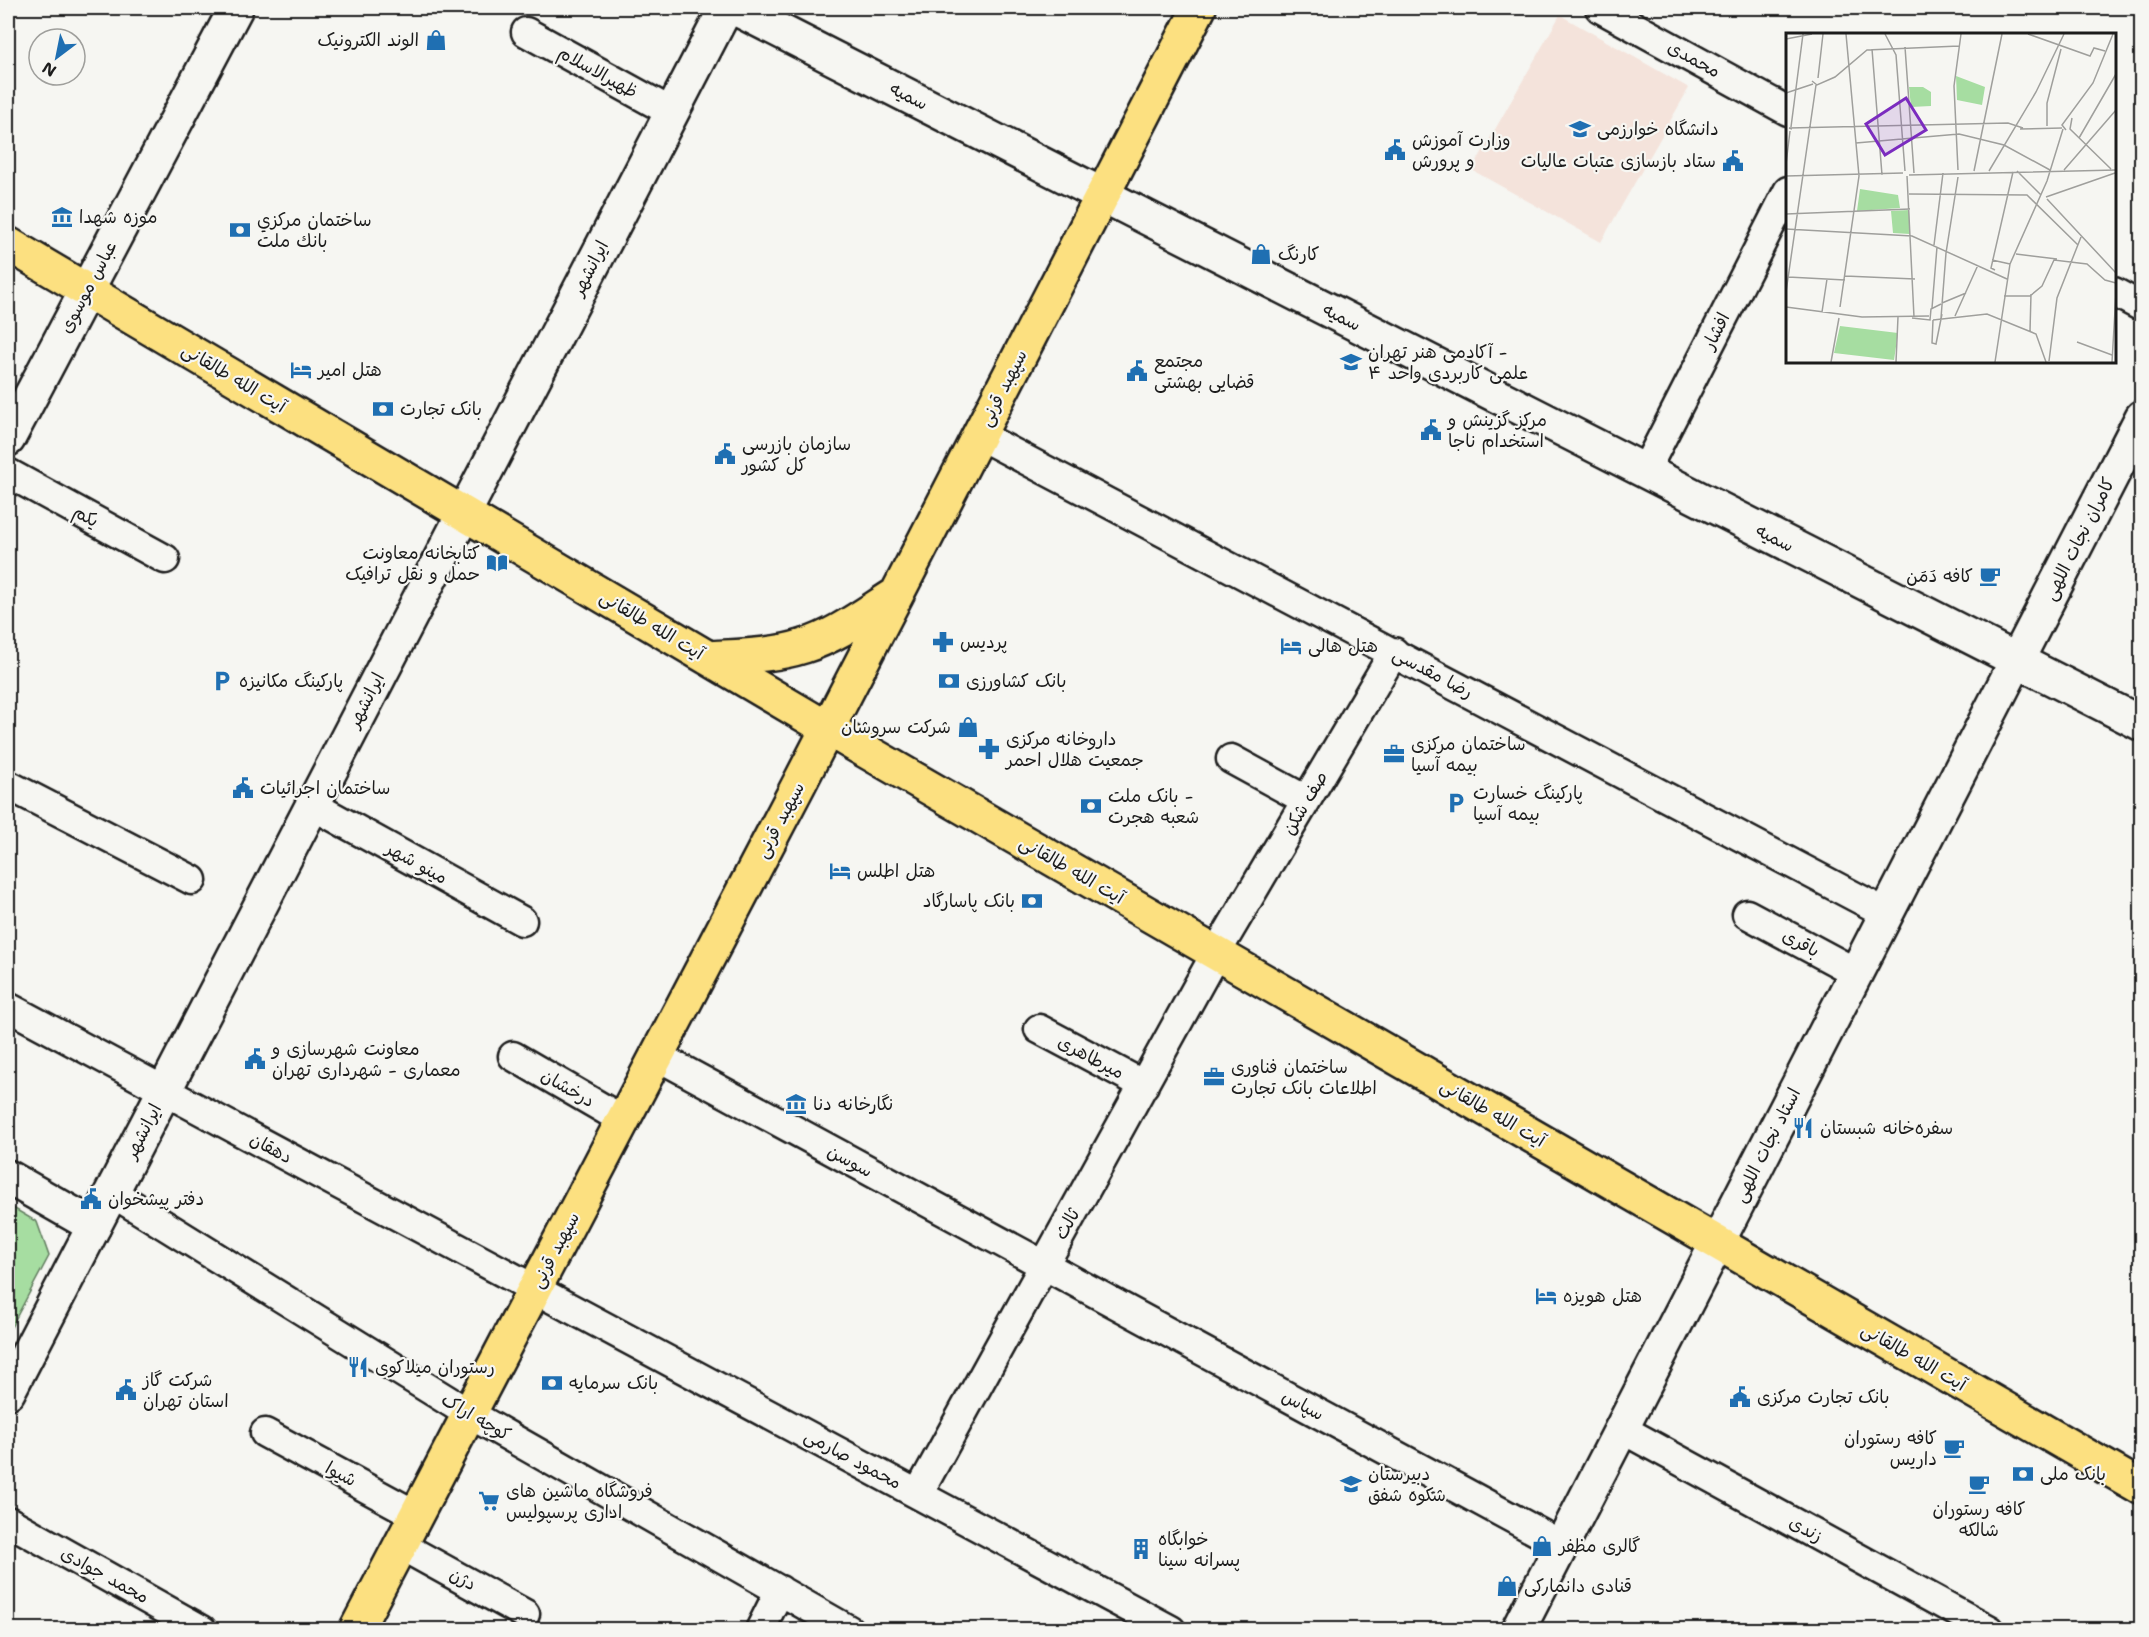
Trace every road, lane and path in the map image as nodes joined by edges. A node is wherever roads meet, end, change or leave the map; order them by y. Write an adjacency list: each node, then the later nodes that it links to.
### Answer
1 (236, 8): 12 (main road, عباس موسوی)
2 (726, 8): 8 (main road, ایرانشهر)
3 (735, 8): 9 (main road, سمیه)
4 (1199, 8): 9 (main road, سپهبد قرنی)
5 (1600, 8): 7 (street, محمدی)
6 (526, 32): 8 (street, ظهیرالاسلام)
7 (1786, 110)
8 (671, 112): 20 (main road, ایرانشهر)
9 (1102, 195): 16 (main road, سپهبد قرنی); 18 (main road, سمیه)
10 (1786, 195): 18 (street, افشار)
11 (8, 244): 12 (main road, آیت الله طالقانی)
12 (86, 291): 17 (main road, عباس موسوی); 20 (main road, آیت الله طالقانی)
13 (2116, 293): 14 (street)
14 (2142, 307)
15 (2142, 417): 25 (main road, کامران نجات اللهی)
16 (979, 435): 22 (main road, سپهبد قرنی); 23 (street, رضا مقدسی)
17 (8, 439)
18 (1645, 471): 25 (main road, سمیه)
19 (8, 472): 21 (street, یکم)
20 (463, 513): 24 (main road, آیت الله طالقانی); 31 (main road, ایرانشهر)
21 (165, 560)
22 (897, 594): 24 (main road); 27 (main road, سپهبد قرنی)
23 (1394, 652): 30 (street, صف شکن); 33 (street, رضا مقدسی)
24 (708, 658): 27 (main road, آیت الله طالقانی)
25 (2016, 660): 26 (main road, سمیه); 33 (main road, استاد نجات اللهی)
26 (2142, 724)
27 (827, 729): 36 (main road, آیت الله طالقانی); 41 (main road, سپهبد قرنی)
28 (1231, 759): 30 (street)
29 (8, 785): 32 (street)
30 (1306, 800): 36 (street, صف شکن)
31 (312, 805): 35 (street, مینو شهر); 43 (main road, ایرانشهر)
32 (192, 880)
33 (1886, 913): 37 (main road, استاد نجات اللهی)
34 (1747, 914): 37 (street, باقری)
35 (522, 921)
36 (1216, 953): 42 (street, ثالث); 48 (main road, آیت الله طالقانی)
37 (1855, 972): 48 (main road, استاد نجات اللهی)
38 (8, 1007): 43 (street, دهقان)
39 (1039, 1029): 42 (street, میرطاهری)
40 (513, 1056): 44 (street, درخشان)
41 (657, 1056): 44 (main road, سپهبد قرنی); 49 (street, سوسن)
42 (1144, 1085): 49 (street, ثالث)
43 (164, 1091): 46 (main road, ایرانشهر); 50 (street, دهقان)
44 (623, 1120): 50 (main road, سپهبد قرنی)
45 (8, 1177): 47 (main road)
46 (111, 1192): 47 (main road, ایرانشهر); 52 (street, کوچه اراک)
47 (94, 1226): 51 (main road, ایرانشهر)
48 (1717, 1243): 53 (main road, استاد نجات اللهی); 55 (main road, آیت الله طالقانی)
49 (1044, 1265): 56 (street, ثالث); 60 (street, سپاس)
50 (535, 1289): 52 (main road, سپهبد قرنی); 56 (street, محمود صارمی)
51 (8, 1392)
52 (468, 1413): 57 (main road, سپهبد قرنی); 61 (street, کوچه اراک)
53 (1622, 1429): 60 (main road, استاد نجات اللهی); 69 (street, زندی)
54 (265, 1433): 57 (street, شیوا)
55 (2142, 1488)
56 (918, 1494): 68 (street, محمود صارمی)
57 (416, 1515): 59 (main road, سپهبد قرنی)
58 (8, 1521): 64 (street, محمد جوادی)
59 (400, 1545): 62 (street, دژن); 65 (main road, سپهبد قرنی)
60 (1562, 1545): 63 (main road, استاد نجات اللهی)
61 (780, 1590): 66 (street); 67 (street, کوچه اراک)
62 (525, 1614)
63 (1528, 1626)
64 (202, 1629)
65 (356, 1629)
66 (760, 1629)
67 (849, 1629)
68 (1171, 1629)
69 (1990, 1629)

